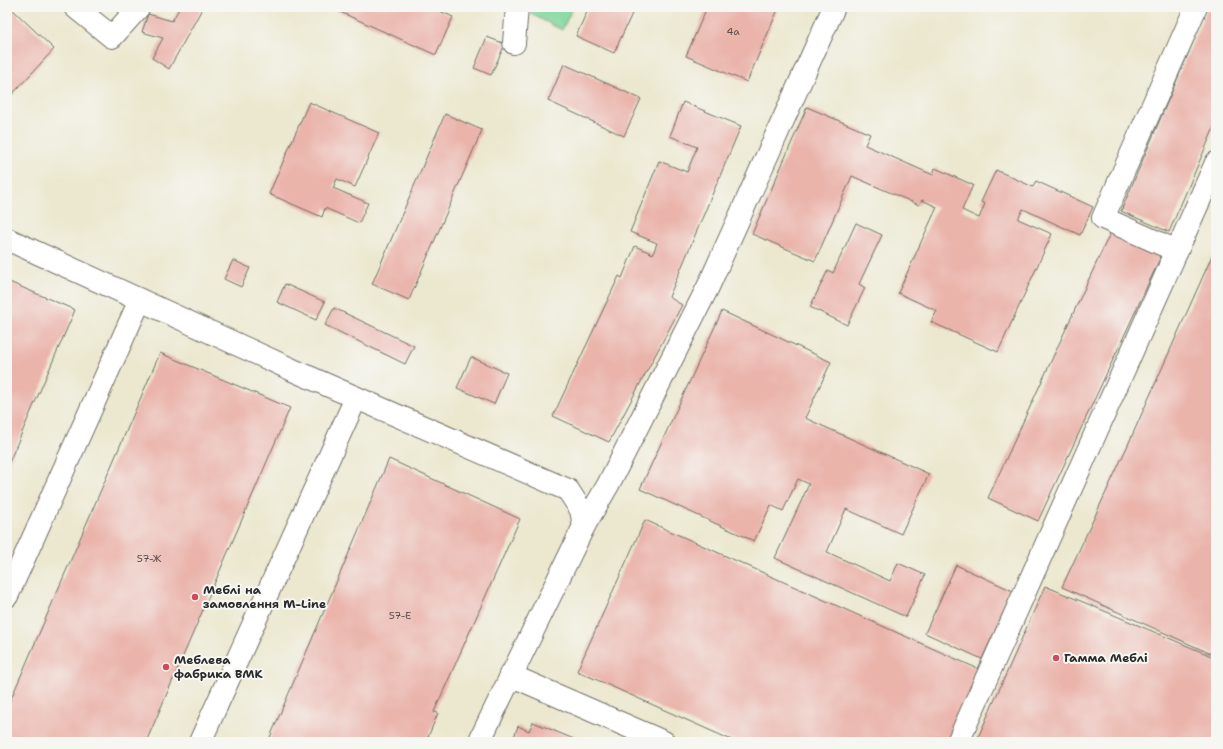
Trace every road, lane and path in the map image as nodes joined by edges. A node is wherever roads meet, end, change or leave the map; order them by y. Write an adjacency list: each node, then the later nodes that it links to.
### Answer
1 (75, 7): 2 (street)
2 (139, 7)
3 (517, 7): 6 (street)
4 (834, 7): 12 (street)
5 (1196, 7): 9 (street)
6 (514, 43)
7 (1216, 163): 9 (street)
8 (7, 239): 10 (street)
9 (1177, 251): 20 (street)
10 (140, 300): 11 (street); 15 (street)
11 (356, 398): 13 (street); 17 (street)
12 (608, 485): 13 (street); 14 (street)
13 (568, 490): 14 (street)
14 (584, 526): 16 (street)
15 (7, 596)
16 (510, 675): 18 (street); 19 (street)
17 (200, 742)
18 (479, 742)
19 (664, 742)
20 (958, 742)

